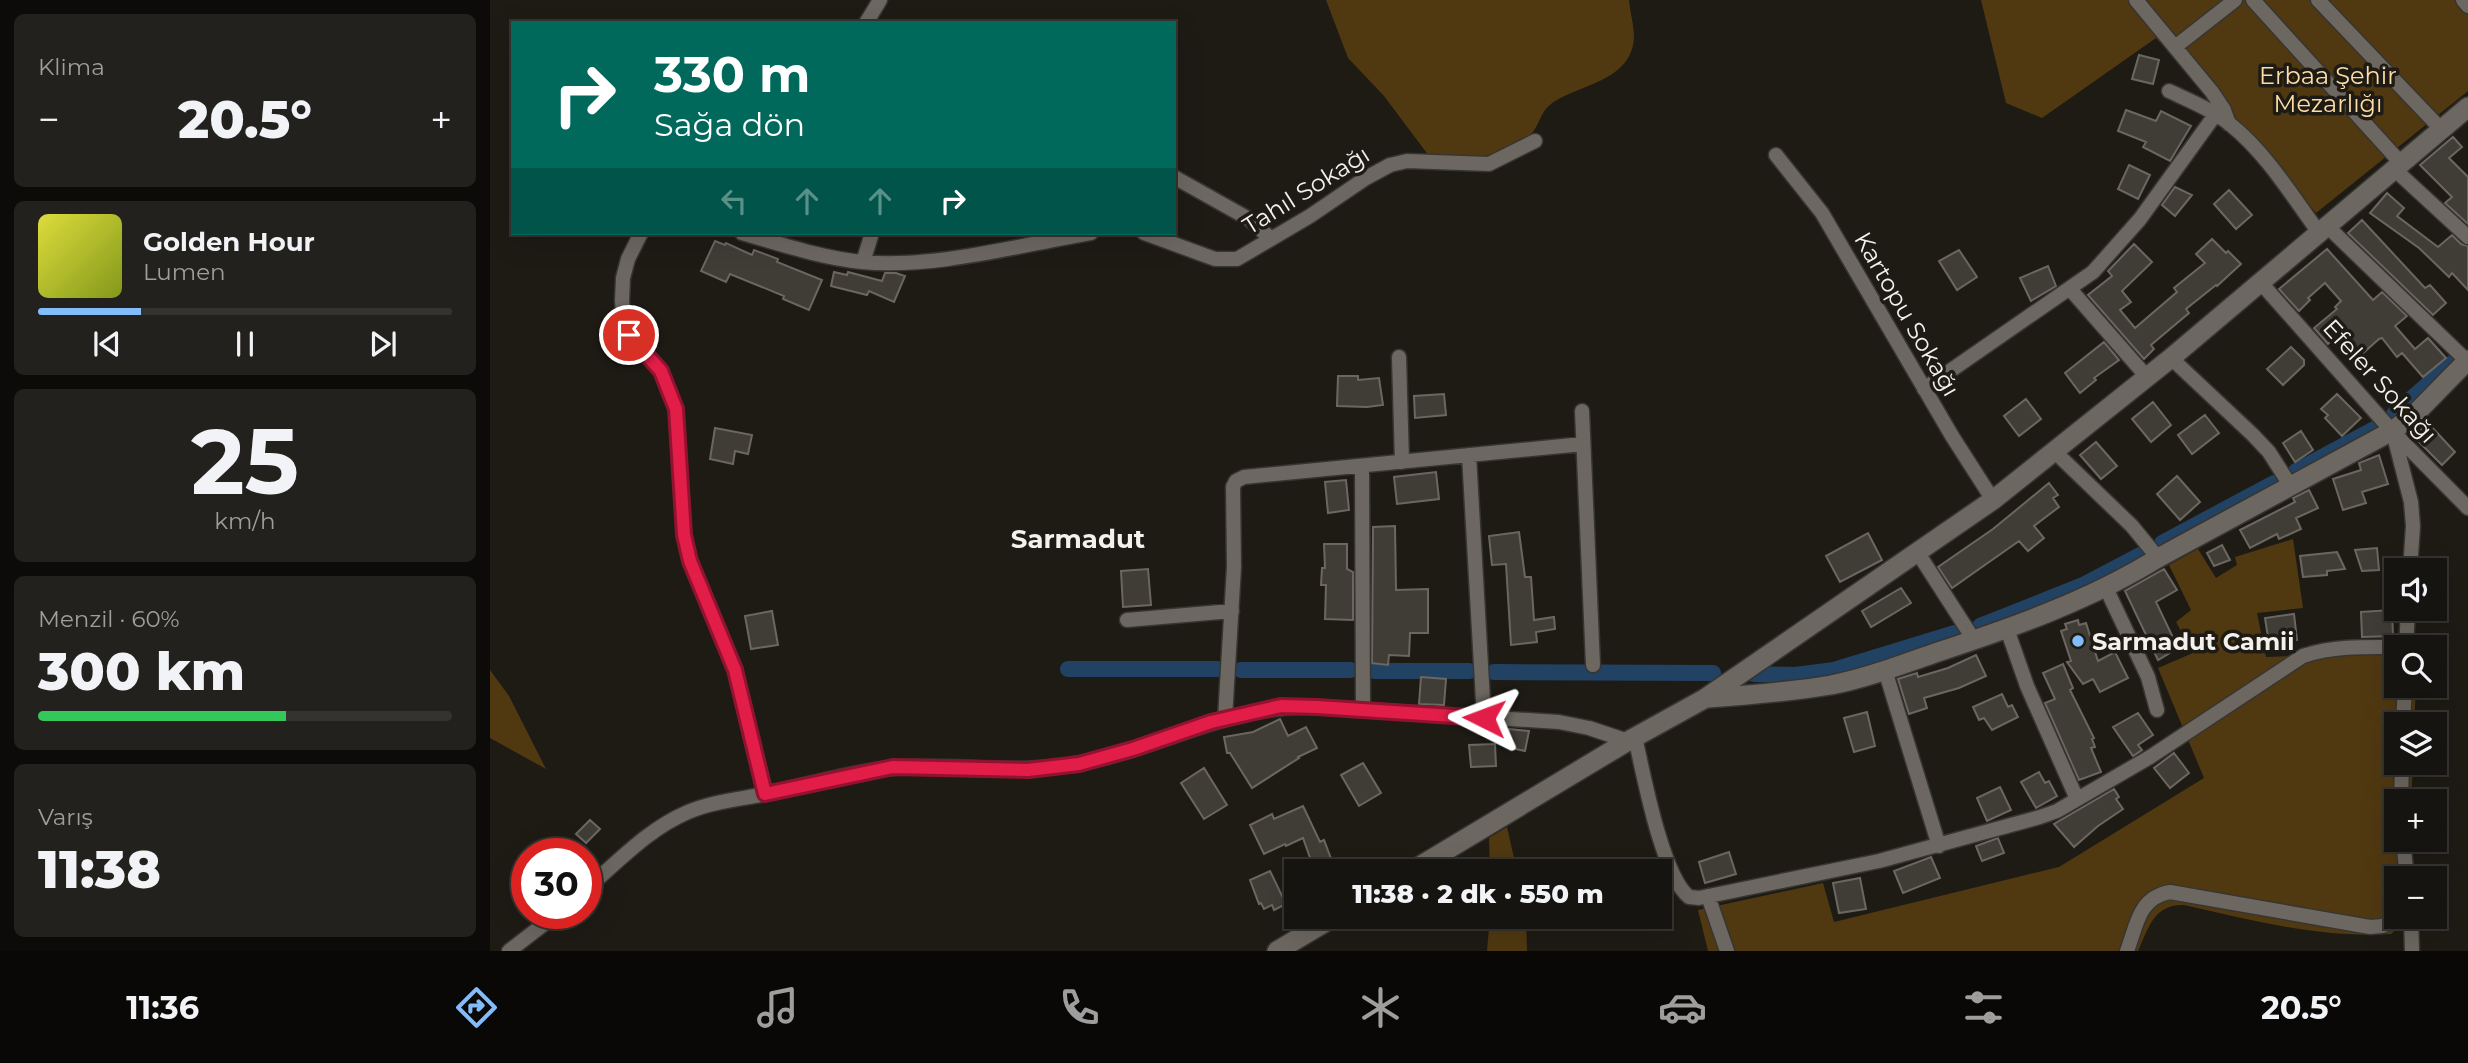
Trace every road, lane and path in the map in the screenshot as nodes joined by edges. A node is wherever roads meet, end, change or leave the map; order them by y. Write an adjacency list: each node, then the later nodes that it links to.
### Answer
1 (880, 0): 8 (street)
2 (2136, 0): 9 (street)
3 (2235, 0): 9 (street)
4 (2253, 0): 17 (street)
5 (2318, 0): 14 (street)
6 (2463, 0): 7 (street)
7 (2468, 6)
8 (867, 21)
9 (2175, 47): 13 (street)
10 (2169, 91): 12 (street)
11 (2468, 107): 14 (main road)
12 (2215, 114): 13 (street); 30 (street)
13 (2229, 124): 19 (street)
14 (2441, 129): 17 (main road)
15 (1535, 141): 26 (street, Tahıl Sokağı)
16 (1776, 155): 35 (street, Kartopu Sokağı)
17 (2397, 165): 19 (main road); 25 (street)
18 (1176, 178): 26 (street)
19 (2324, 230): 29 (main road); 33 (street)
20 (640, 235): 63 (street)
21 (756, 235): 27 (street)
22 (871, 235): 28 (street)
23 (1079, 235): 28 (street)
24 (1149, 235): 26 (street, Tahıl Sokağı)
25 (2468, 237)
26 (1270, 238)
27 (785, 239): 28 (street)
28 (863, 262)
29 (2261, 283): 32 (main road); 37 (street, Efeler Sokağı)
30 (2070, 289): 34 (street); 35 (street)
31 (1399, 357): 41 (street)
32 (2171, 358): 34 (main road); 43 (street)
33 (2468, 361): 37 (main road)
34 (2147, 377): 39 (main road)
35 (1924, 389): 44 (street, Kartopu Sokağı)
36 (1582, 411): 38 (street)
37 (2392, 431): 43 (main road); 45 (street, Efeler Sokağı); 48 (street)
38 (1583, 444): 40 (street); 55 (street)
39 (2055, 452): 44 (main road); 47 (street)
40 (1469, 455): 41 (street); 61 (street)
41 (1402, 462): 42 (street)
42 (1362, 466): 50 (street); 58 (street)
43 (2290, 485): 47 (main road)
44 (1993, 500): 46 (main road)
45 (2468, 508)
46 (1918, 553): 53 (street); 57 (main road)
47 (2158, 558): 49 (main road)
48 (2411, 558)
49 (2106, 588): 52 (main road); 59 (street)
50 (1232, 611): 51 (street); 60 (street)
51 (1128, 620)
52 (2007, 629): 53 (main road); 64 (street)
53 (1974, 640): 56 (main road)
54 (2384, 647): 64 (street)
55 (1593, 665)
56 (1885, 670): 57 (main road); 65 (street)
57 (1704, 699): 62 (main road)
58 (1363, 710): 60 (street); 61 (street)
59 (2157, 710)
60 (1225, 718): 63 (street)
61 (1484, 718): 62 (street)
62 (1631, 739): 66 (main road); 68 (street)
63 (765, 794): 67 (street)
64 (2077, 799): 65 (street)
65 (1939, 846): 68 (street)
66 (1432, 859)
67 (602, 875)
68 (1708, 896): 75 (street)
69 (2384, 925): 76 (street)
70 (538, 929): 73 (street)
71 (1314, 929): 74 (main road)
72 (2411, 929): 77 (street)
73 (509, 951)
74 (1277, 951)
75 (1727, 951)
76 (2127, 951)
77 (2412, 951)

